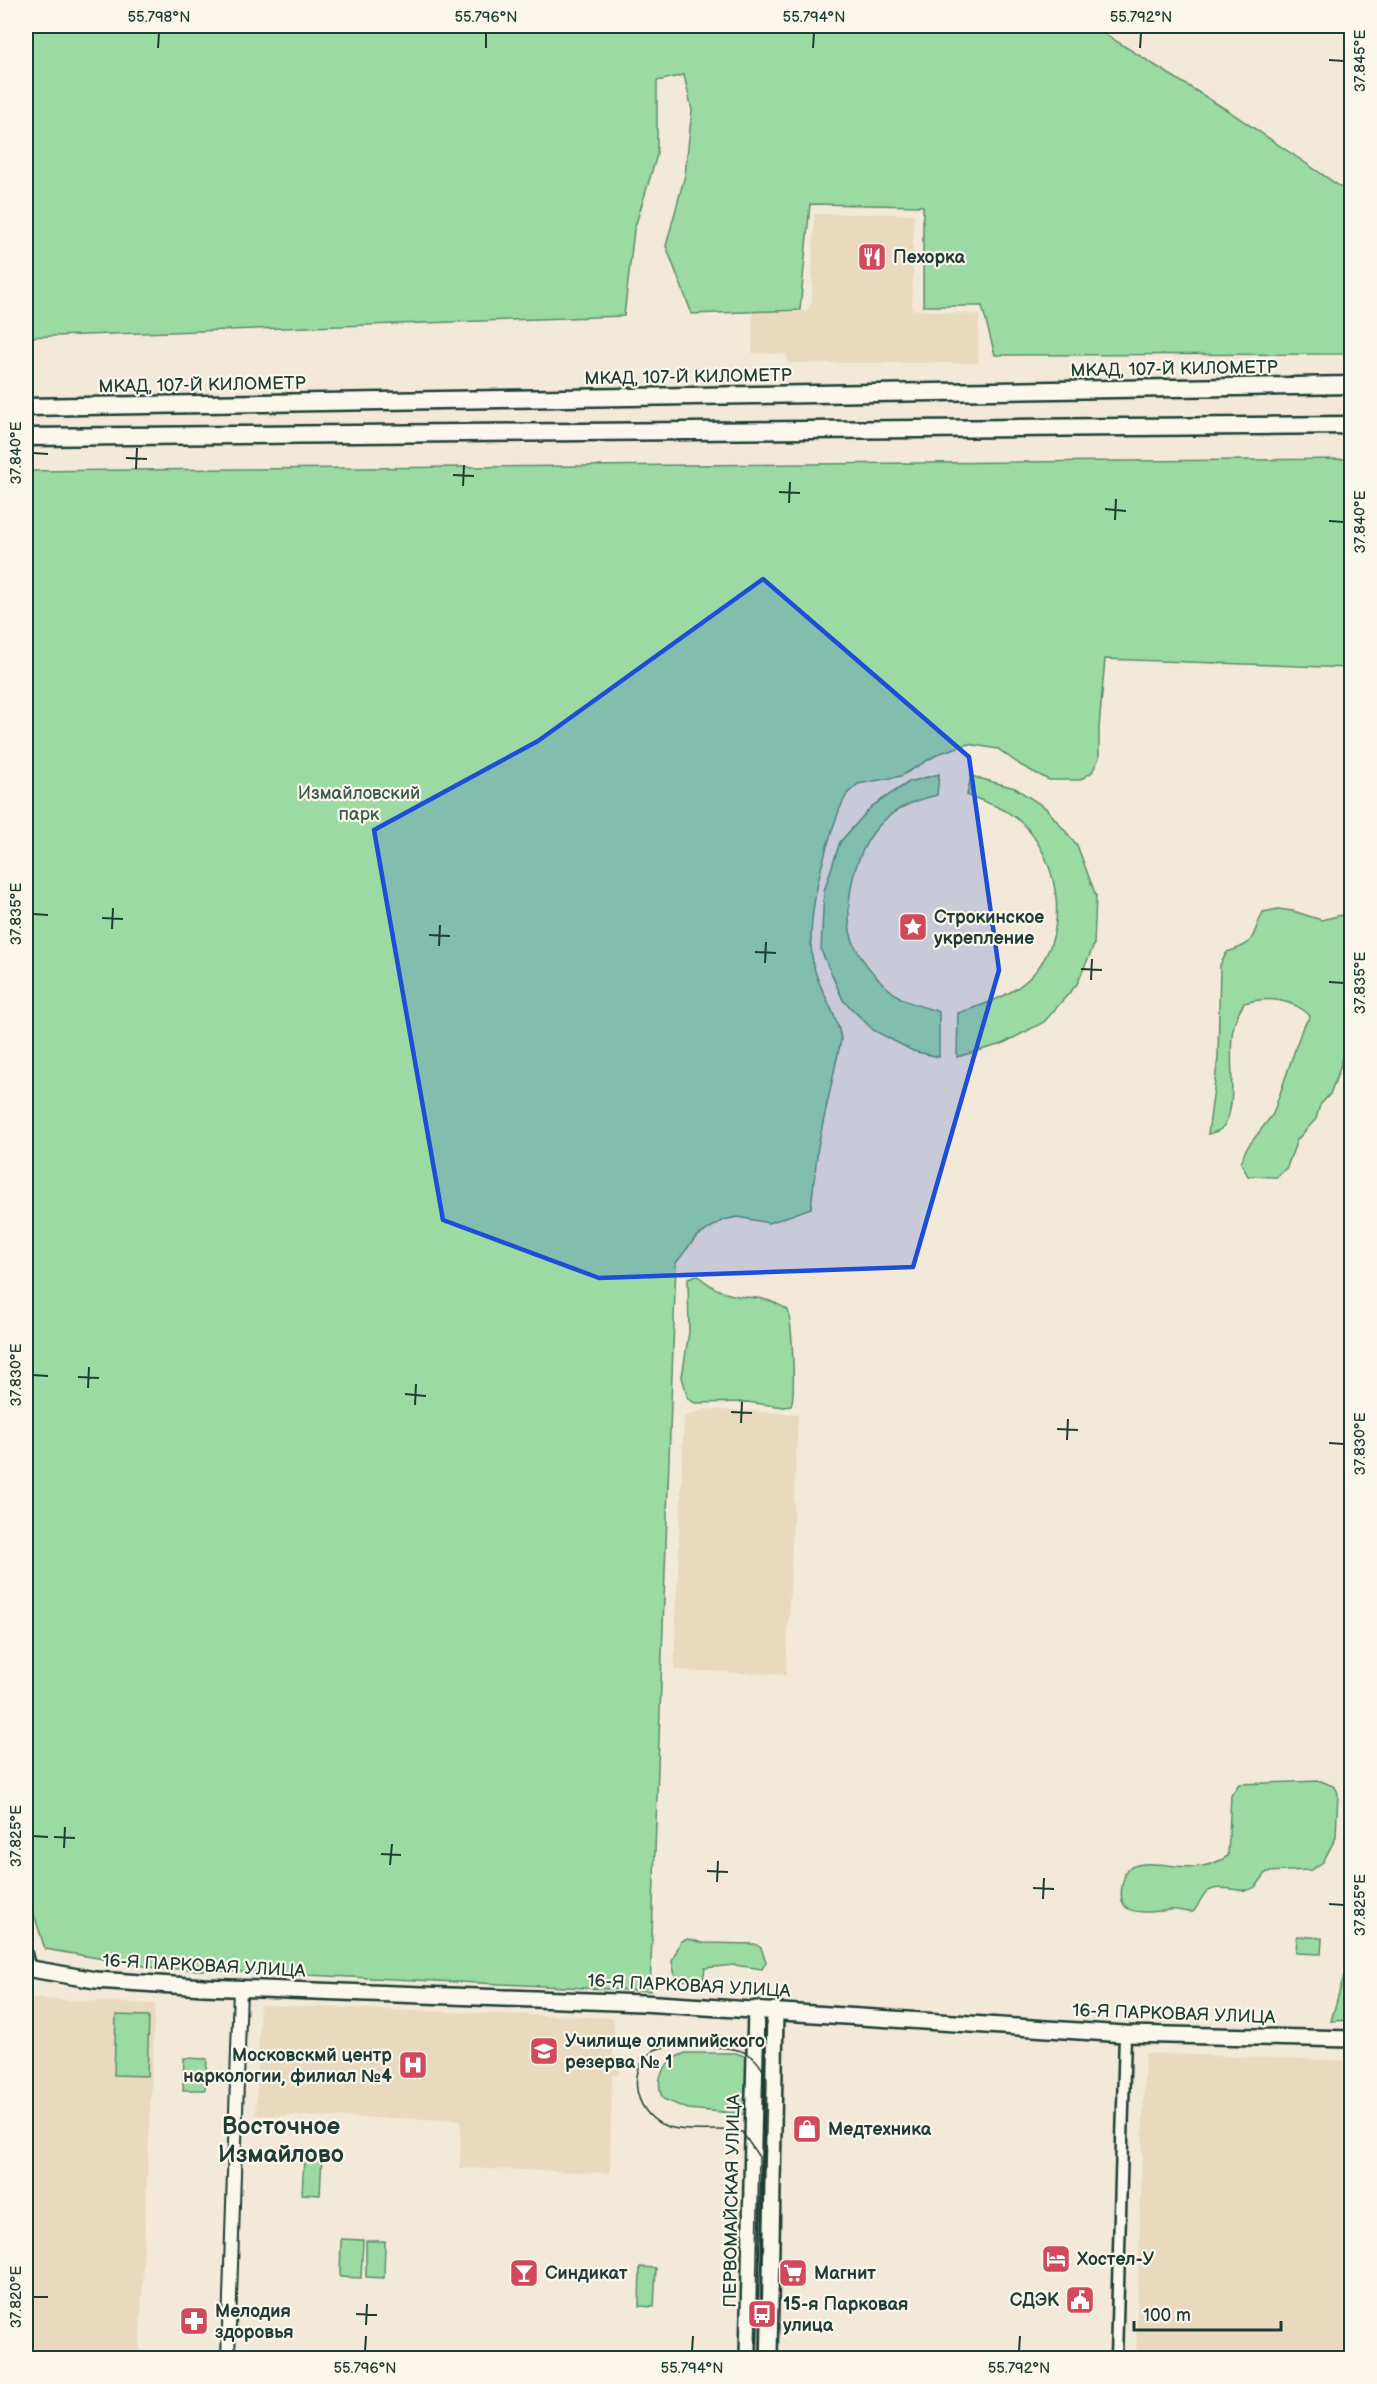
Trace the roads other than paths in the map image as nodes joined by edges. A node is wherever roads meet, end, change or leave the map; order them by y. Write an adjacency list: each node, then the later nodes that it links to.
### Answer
1 (1352, 385): 2 (highway, МКАД, 107-Й КИЛОМЕТР)
2 (26, 407)
3 (1352, 425): 4 (highway)
4 (26, 437)
5 (26, 1954): 6 (street)
6 (28, 1969): 7 (main road, 16-Я ПАРКОВАЯ УЛИЦА)
7 (240, 1989): 8 (main road, 16-Я ПАРКОВАЯ УЛИЦА); 12 (street)
8 (756, 2009): 9 (main road, 16-Я ПАРКОВАЯ УЛИЦА); 13 (main road, ПЕРВОМАЙСКАЯ УЛИЦА)
9 (775, 2010): 10 (main road, 16-Я ПАРКОВАЯ УЛИЦА); 14 (main road)
10 (1125, 2034): 11 (main road, 16-Я ПАРКОВАЯ УЛИЦА); 15 (street)
11 (1352, 2039)
12 (228, 2358)
13 (748, 2358)
14 (769, 2358)
15 (1116, 2358)

